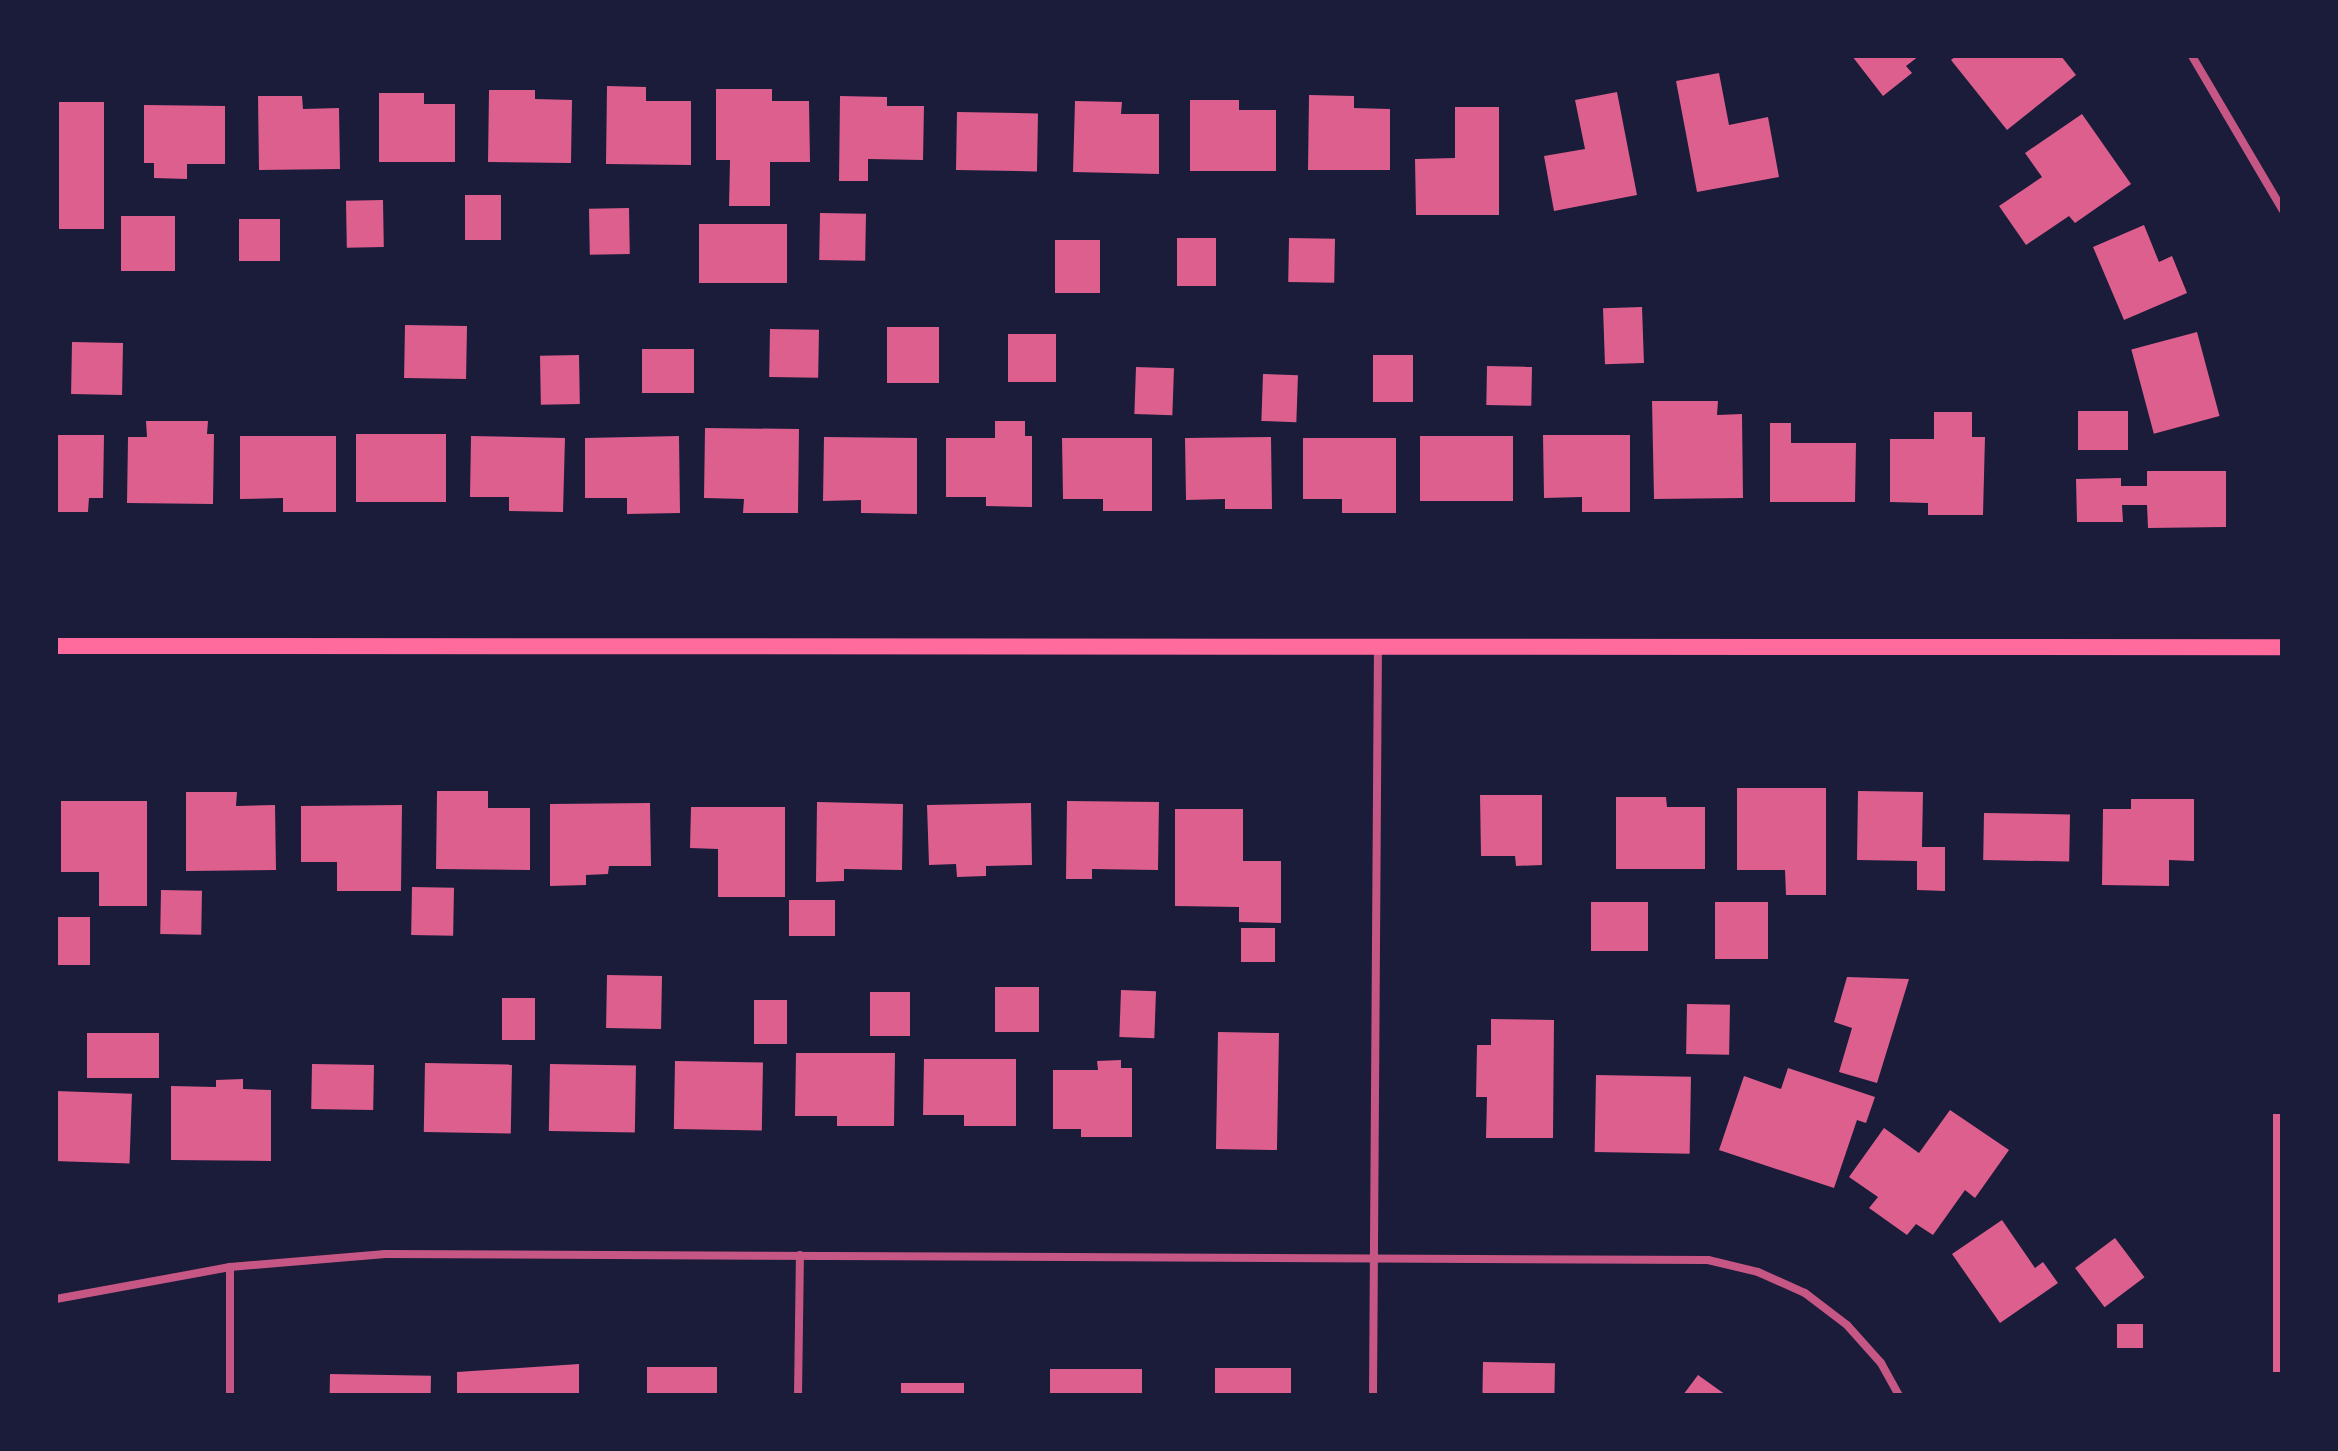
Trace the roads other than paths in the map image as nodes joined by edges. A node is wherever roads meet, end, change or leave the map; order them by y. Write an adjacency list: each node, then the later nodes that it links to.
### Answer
1 (2192, 56): 2 (street)
2 (2282, 209)
3 (56, 646): 4 (main road)
4 (1378, 647): 5 (main road); 7 (street)
5 (2282, 647)
6 (800, 1255): 7 (street); 8 (street); 11 (street)
7 (1374, 1255): 12 (street); 13 (street)
8 (230, 1267): 9 (street); 10 (street)
9 (56, 1299)
10 (230, 1395)
11 (798, 1395)
12 (1373, 1395)
13 (1899, 1395)

